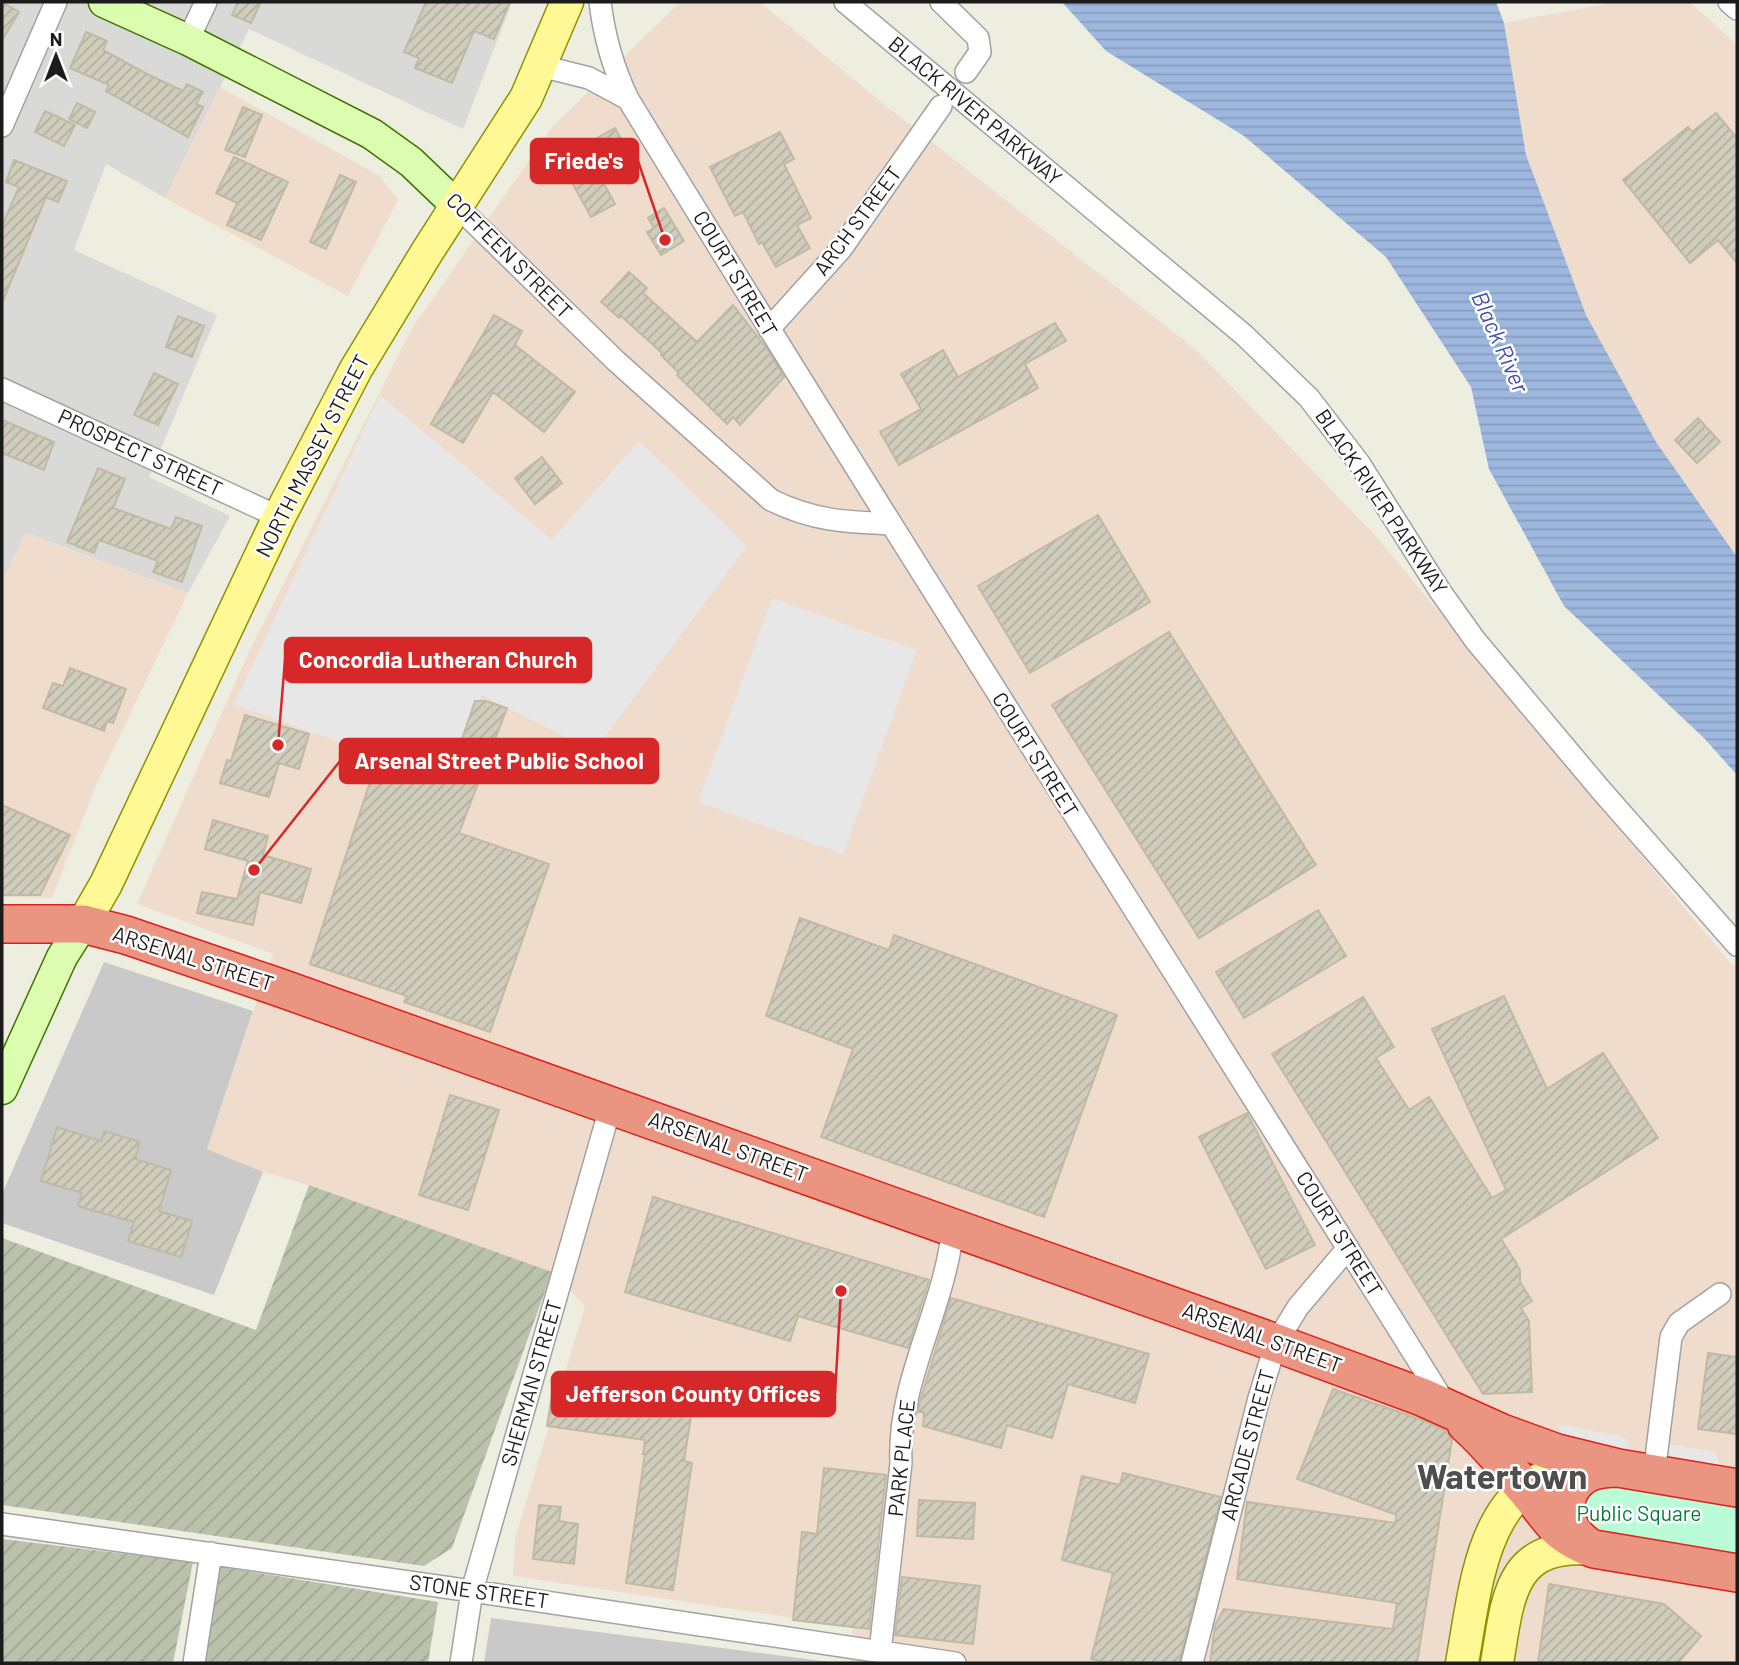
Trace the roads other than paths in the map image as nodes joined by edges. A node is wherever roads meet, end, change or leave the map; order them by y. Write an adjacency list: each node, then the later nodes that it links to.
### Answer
1 (56, 2): 15 (street)
2 (104, 2): 10 (main road, COFFEEN STREET)
3 (206, 2): 10 (street)
4 (567, 2): 11 (main road, NORTH MASSEY STREET)
5 (600, 2): 13 (street, COURT STREET)
6 (845, 2): 23 (street, BLACK RIVER PARKWAY)
7 (941, 2): 12 (street)
8 (1729, 2): 9 (street)
9 (1737, 9)
10 (188, 40): 16 (main road, COFFEEN STREET)
11 (541, 66): 13 (street); 16 (main road, NORTH MASSEY STREET)
12 (966, 72)
13 (628, 99): 17 (street, COURT STREET)
14 (941, 106): 17 (street, ARCH STREET)
15 (2, 126)
16 (457, 205): 19 (main road, NORTH MASSEY STREET); 20 (street, COFFEEN STREET)
17 (769, 329): 20 (street, COURT STREET)
18 (2, 389): 19 (street, PROSPECT STREET)
19 (279, 517): 22 (main road, NORTH MASSEY STREET)
20 (891, 524): 27 (street, COURT STREET)
21 (2, 924): 22 (highway, ARSENAL STREET)
22 (83, 924): 24 (main road); 25 (highway, ARSENAL STREET)
23 (1737, 945)
24 (2, 1088)
25 (611, 1105): 26 (highway, ARSENAL STREET); 41 (street, SHERMAN STREET)
26 (953, 1226): 29 (highway, ARSENAL STREET); 42 (street, PARK PLACE)
27 (1348, 1248): 29 (street, ARCADE STREET); 30 (street, COURT STREET)
28 (1720, 1294): 32 (street)
29 (1276, 1343): 30 (highway, ARSENAL STREET); 46 (street, ARCADE STREET)
30 (1447, 1407): 31 (highway); 34 (highway)
31 (1618, 1468): 32 (highway); 34 (main road); 37 (highway)
32 (1654, 1474): 33 (highway)
33 (1737, 1488)
34 (1525, 1489): 35 (highway); 47 (main road)
35 (1548, 1520): 37 (highway); 39 (main road)
36 (2, 1524): 38 (street, STONE STREET)
37 (1594, 1549): 39 (main road); 40 (highway)
38 (211, 1553): 41 (street, STONE STREET); 43 (street)
39 (1539, 1556): 48 (main road)
40 (1737, 1573)
41 (472, 1591): 42 (street, STONE STREET); 44 (street, SHERMAN STREET)
42 (880, 1652): 45 (street, STONE STREET)
43 (194, 1663)
44 (461, 1663)
45 (955, 1663)
46 (1192, 1663)
47 (1462, 1663)
48 (1497, 1663)

